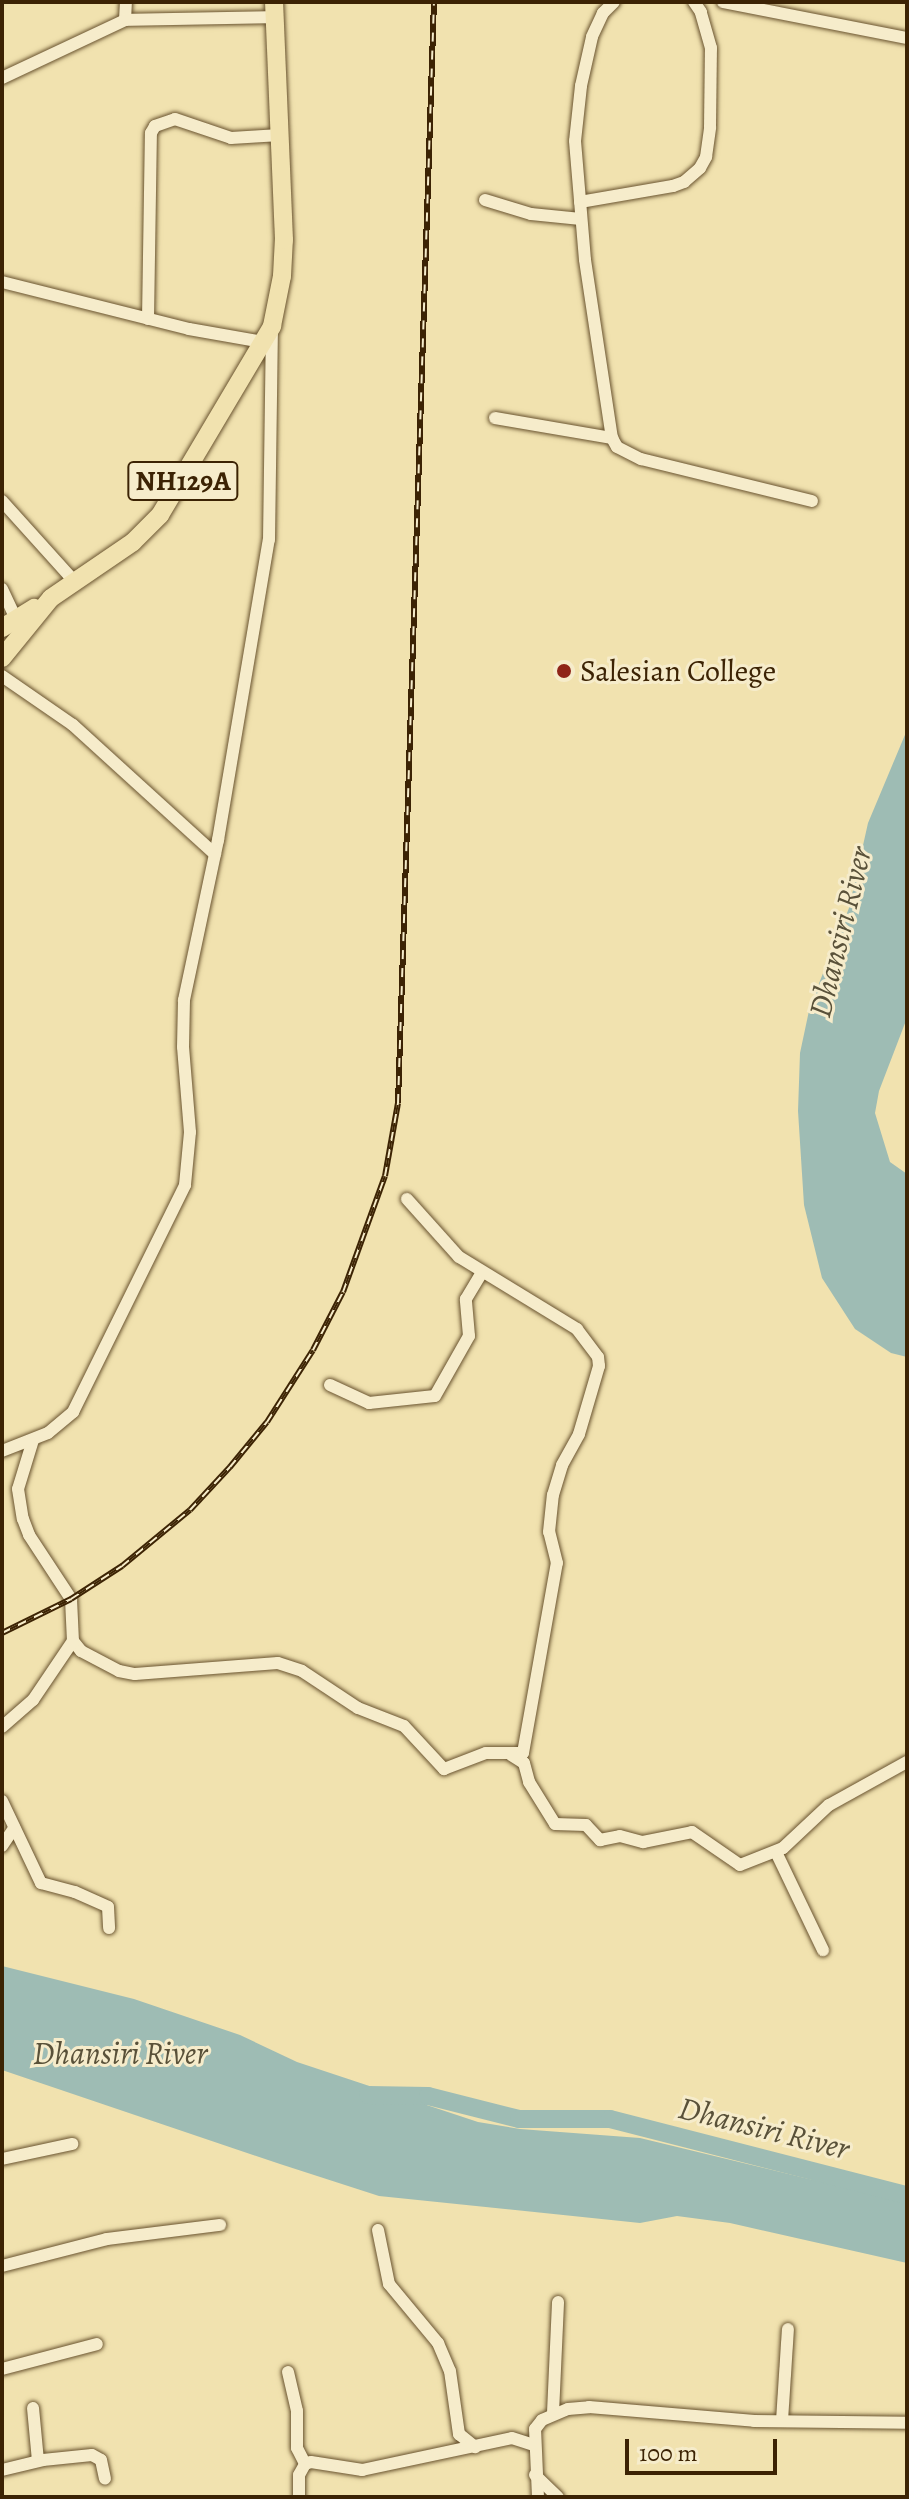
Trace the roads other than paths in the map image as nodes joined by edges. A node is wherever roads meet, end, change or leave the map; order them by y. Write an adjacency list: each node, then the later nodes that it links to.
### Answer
1 (126, 2): 6 (street)
2 (614, 2): 11 (street)
3 (694, 2): 11 (street)
4 (723, 2): 7 (street)
5 (274, 9): 6 (street); 9 (highway, NH129A)
6 (125, 20): 8 (street)
7 (907, 38)
8 (2, 78)
9 (280, 135): 14 (street); 15 (highway, NH129A)
10 (485, 200): 12 (street)
11 (580, 202): 12 (street)
12 (581, 219): 17 (street)
13 (2, 282): 14 (street)
14 (148, 319): 15 (street)
15 (268, 334): 20 (highway, NH129A); 26 (street)
16 (495, 418): 17 (street)
17 (612, 438): 19 (street)
18 (2, 501): 20 (street)
19 (812, 501)
20 (74, 581): 22 (highway, NH129A)
21 (2, 589): 23 (street)
22 (51, 598): 23 (highway, NH129A); 24 (highway, NH129A)
23 (9, 624)
24 (2, 658)
25 (2, 676): 26 (street)
26 (215, 854): 30 (street)
27 (407, 1199): 28 (street)
28 (482, 1272): 29 (street); 34 (street)
29 (330, 1385)
30 (33, 1440): 31 (street); 32 (street)
31 (2, 1451)
32 (73, 1641): 33 (street); 34 (street)
33 (2, 1727)
34 (508, 1753): 39 (street)
35 (907, 1762): 39 (street)
36 (2, 1801): 37 (street)
37 (14, 1828): 38 (street); 40 (street)
38 (2, 1846)
39 (776, 1852): 41 (street)
40 (109, 1928)
41 (823, 1950)
42 (72, 2144): 43 (street)
43 (2, 2159)
44 (220, 2225): 46 (street)
45 (378, 2230): 57 (street)
46 (2, 2266)
47 (558, 2302): 53 (street)
48 (788, 2329): 54 (street)
49 (97, 2344): 50 (street)
50 (2, 2369)
51 (288, 2372): 59 (street)
52 (33, 2408): 58 (street)
53 (553, 2413): 54 (street); 56 (street)
54 (782, 2421): 55 (street)
55 (907, 2423)
56 (533, 2445): 57 (street); 61 (street)
57 (475, 2447): 59 (street)
58 (38, 2461): 60 (street); 62 (street)
59 (305, 2464): 63 (street)
60 (2, 2470)
61 (535, 2475): 64 (street); 65 (street)
62 (105, 2479)
63 (299, 2497)
64 (538, 2497)
65 (558, 2497)

